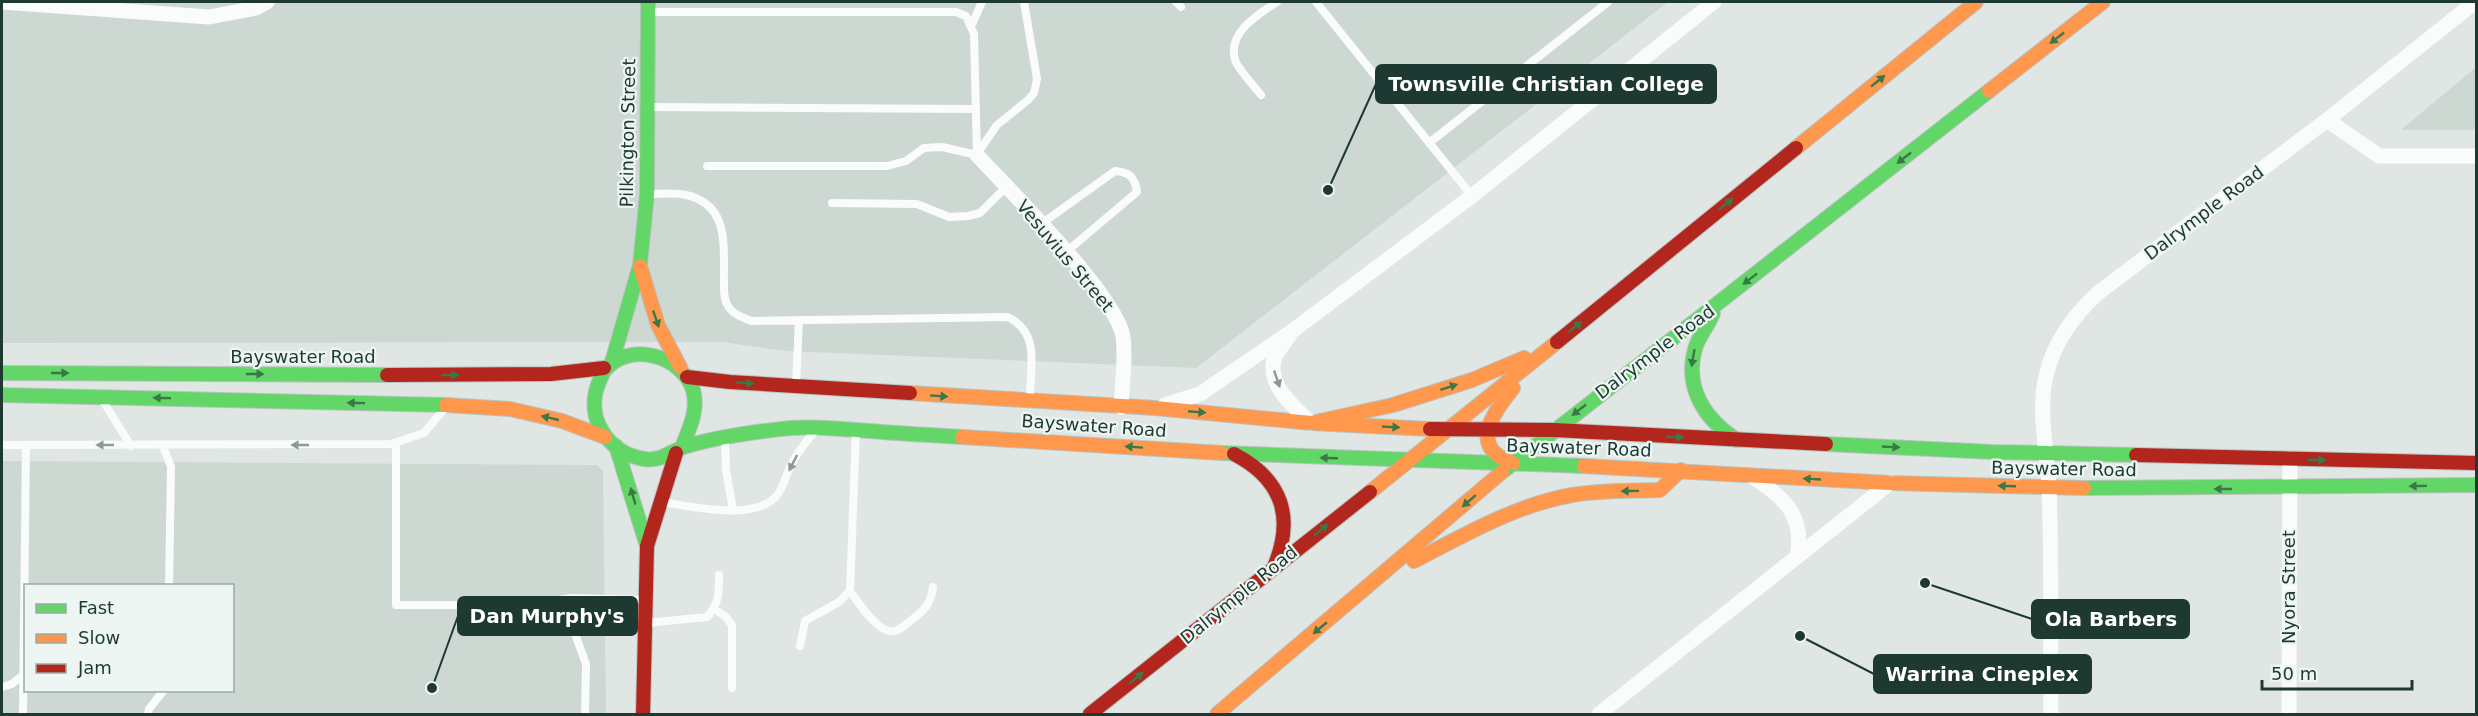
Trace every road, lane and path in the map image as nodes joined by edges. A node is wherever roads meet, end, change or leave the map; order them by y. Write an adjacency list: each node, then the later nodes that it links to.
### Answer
1 (11, 2): 2 (street)
2 (267, 2)
3 (982, 2): 13 (lane)
4 (1023, 2): 19 (lane)
5 (1277, 2): 14 (lane)
6 (1316, 2): 18 (lane)
7 (1608, 2): 18 (lane)
8 (1714, 2): 24 (street)
9 (1976, 2): 32 (main road, Dalrymple Road, one-way to 9)
10 (2103, 2): 29 (main road, Dalrymple Road, one-way to 29)
11 (2475, 2): 17 (street, Dalrymple Road)
12 (648, 7): 13 (lane); 15 (main road, Pilkington Street)
13 (972, 24): 16 (lane)
14 (1261, 95)
15 (646, 107): 16 (lane); 23 (main road, Pilkington Street)
16 (976, 109): 19 (lane)
17 (2327, 120): 20 (street); 58 (street, Dalrymple Road)
18 (1429, 143): 24 (lane)
19 (977, 155): 21 (lane); 22 (street, Vesuvius Street)
20 (2476, 156)
21 (707, 166)
22 (1006, 187): 25 (lane); 26 (street, Vesuvius Street)
23 (647, 194): 28 (main road, Pilkington Street); 30 (lane)
24 (1472, 196): 31 (street)
25 (832, 203)
26 (1040, 225): 27 (street, Vesuvius Street); 27 (lane)
27 (1065, 253): 41 (street, Vesuvius Street)
28 (640, 265): 33 (main road, Pilkington Street); 35 (main road, Pilkington Street, one-way to 35)
29 (1716, 305): 48 (main road, Dalrymple Road, one-way to 48); 50 (main road, one-way to 50)
30 (799, 320): 36 (lane); 39 (lane)
31 (1295, 329): 42 (street); 43 (street, one-way to 43)
32 (1549, 348): 43 (main road, one-way to 32); 46 (main road, Dalrymple Road); 47 (main road)
33 (608, 365): 34 (main road, Bayswater Road, one-way to 33); 35 (main road); 51 (main road)
34 (2, 373)
35 (684, 373): 36 (main road, Bayswater Road, one-way to 36); 57 (main road)
36 (796, 386): 39 (main road, Bayswater Road, one-way to 39)
37 (2, 395): 38 (main road)
38 (101, 397): 40 (main road, one-way to 38); 55 (lane)
39 (1030, 402): 41 (main road, Bayswater Road)
40 (448, 405): 51 (main road, one-way to 40); 52 (lane)
41 (1121, 406): 42 (main road, Bayswater Road)
42 (1155, 408): 43 (main road, Bayswater Road, one-way to 43)
43 (1311, 423): 46 (main road, Bayswater Road, one-way to 46)
44 (819, 427): 45 (main road, Bayswater Road); 49 (main road, Bayswater Road); 71 (lane, one-way to 71)
45 (856, 429): 59 (main road, Bayswater Road, one-way to 45); 80 (lane)
46 (1448, 430): 47 (main road, Bayswater Road); 61 (main road, Dalrymple Road)
47 (1488, 430): 48 (main road, Bayswater Road); 62 (main road)
48 (1554, 430): 50 (main road, Bayswater Road, one-way to 50); 62 (main road, Dalrymple Road)
49 (724, 438): 57 (main road, Bayswater Road); 71 (lane)
50 (1737, 440): 58 (main road, Bayswater Road, one-way to 58)
51 (610, 442): 57 (main road); 72 (main road, one-way to 51)
52 (396, 443): 56 (lane, one-way to 56); 82 (lane)
53 (2, 445): 54 (lane)
54 (26, 445): 55 (lane, one-way to 54); 77 (lane)
55 (131, 446): 56 (lane)
56 (163, 446): 78 (lane)
57 (679, 450): 70 (main road)
58 (2046, 453): 60 (main road, Bayswater Road); 68 (street, Dalrymple Road)
59 (1234, 454): 61 (main road, Bayswater Road, one-way to 59); 74 (main road)
60 (2290, 459): 63 (main road, Bayswater Road, one-way to 63); 69 (street, Nyora Street)
61 (1408, 461): 62 (main road, Bayswater Road); 74 (main road, Dalrymple Road, one-way to 61)
62 (1513, 463): 64 (main road, Bayswater Road); 76 (main road, Dalrymple Road, one-way to 76)
63 (2476, 463)
64 (1681, 470): 65 (main road, Bayswater Road); 76 (main road, one-way to 76)
65 (1754, 477): 66 (main road, Bayswater Road, one-way to 65); 73 (street)
66 (1890, 483): 68 (main road, Bayswater Road, one-way to 66); 73 (street)
67 (2476, 485): 69 (main road, Bayswater Road, one-way to 69)
68 (2049, 488): 69 (main road, Bayswater Road, one-way to 68); 98 (street, Dalrymple Road)
69 (2289, 488): 99 (street, Nyora Street)
70 (661, 502): 71 (lane); 72 (main road)
71 (733, 510)
72 (647, 546): 83 (main road)
73 (1797, 557): 97 (street)
74 (1274, 567): 95 (main road, Dalrymple Road, one-way to 74)
75 (719, 575): 84 (lane)
76 (1375, 582): 96 (main road, Dalrymple Road, one-way to 96)
77 (24, 584)
78 (169, 584)
79 (933, 587): 80 (lane)
80 (850, 591): 86 (lane)
81 (24, 598): 87 (lane)
82 (572, 598): 83 (lane); 93 (lane)
83 (646, 600): 85 (main road)
84 (714, 609): 85 (lane); 89 (lane)
85 (646, 624): 94 (main road)
86 (800, 646)
87 (23, 675): 88 (lane); 91 (lane)
88 (2, 687)
89 (732, 688)
90 (162, 692): 92 (lane)
91 (23, 714)
92 (148, 714)
93 (585, 714)
94 (643, 714)
95 (1090, 714)
96 (1217, 714)
97 (1599, 714)
98 (2051, 714)
99 (2289, 714)

